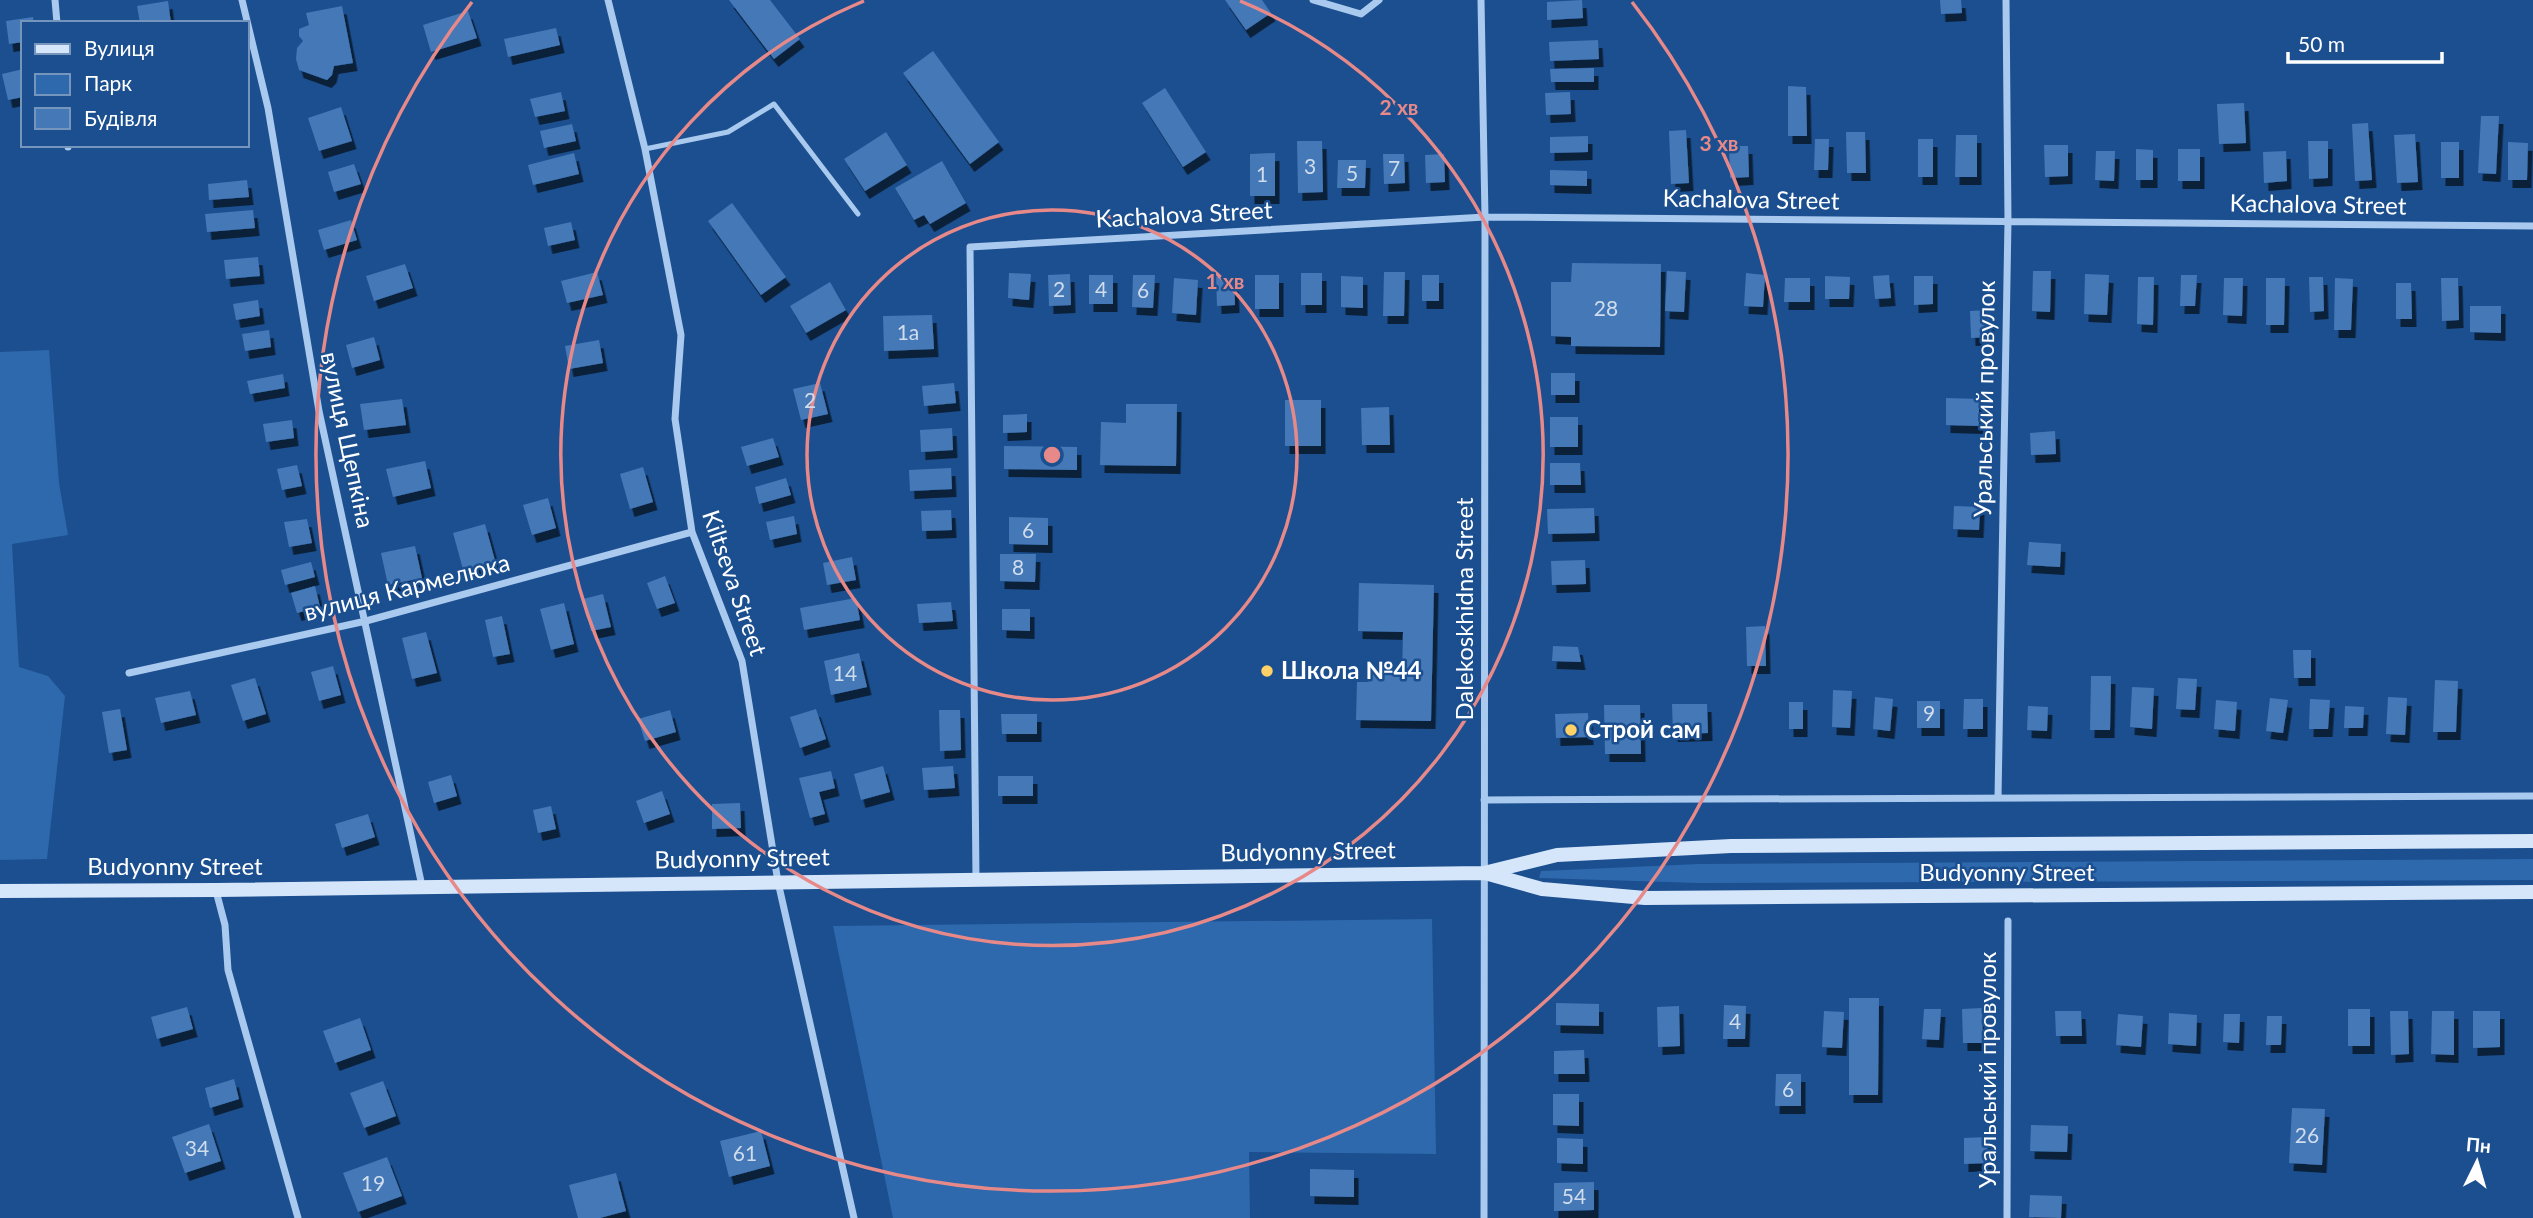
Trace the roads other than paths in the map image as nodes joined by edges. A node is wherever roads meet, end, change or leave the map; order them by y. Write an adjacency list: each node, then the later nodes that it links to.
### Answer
1 (55, 0): 8 (street)
2 (243, 0): 9 (street, вулиця Щепкіна)
3 (608, 0): 11 (street, Kiltseva Street)
4 (1313, 0): 5 (street)
5 (1379, 0)
6 (1481, 0): 13 (street, Dalekoskhidna Street)
7 (2006, 0): 14 (street, Уральський провулок)
8 (57, 21)
9 (248, 21)
10 (248, 22): 17 (street, вулиця Щепкіна)
11 (645, 149): 12 (lane); 16 (street, Kiltseva Street)
12 (858, 214)
13 (1485, 217): 14 (street, Kachalova Street); 21 (street, Dalekoskhidna Street); 24 (street, Kachalova Street)
14 (2008, 221): 15 (street, Kachalova Street); 20 (street, Уральський провулок)
15 (2533, 226)
16 (692, 532): 17 (street, вулиця Кармелюка); 25 (street, Kiltseva Street)
17 (366, 621): 18 (street, вулиця Кармелюка); 26 (street, вулиця Щепкіна)
18 (129, 673)
19 (2533, 796): 20 (street)
20 (1998, 798): 21 (street)
21 (1484, 800): 23 (street, Dalekoskhidna Street)
22 (2533, 841): 23 (main road, Budyonny Street)
23 (1484, 873): 24 (main road, Budyonny Street); 29 (main road, Budyonny Street); 33 (street, Dalekoskhidna Street)
24 (976, 879): 25 (main road, Budyonny Street)
25 (778, 882): 26 (main road, Budyonny Street); 32 (street, Kiltseva Street)
26 (422, 886): 27 (main road, Budyonny Street)
27 (216, 890): 28 (main road, Budyonny Street); 31 (street)
28 (0, 891)
29 (2533, 892)
30 (2008, 921): 34 (street, Уральський провулок)
31 (298, 1218)
32 (854, 1218)
33 (1484, 1218)
34 (2007, 1218)

